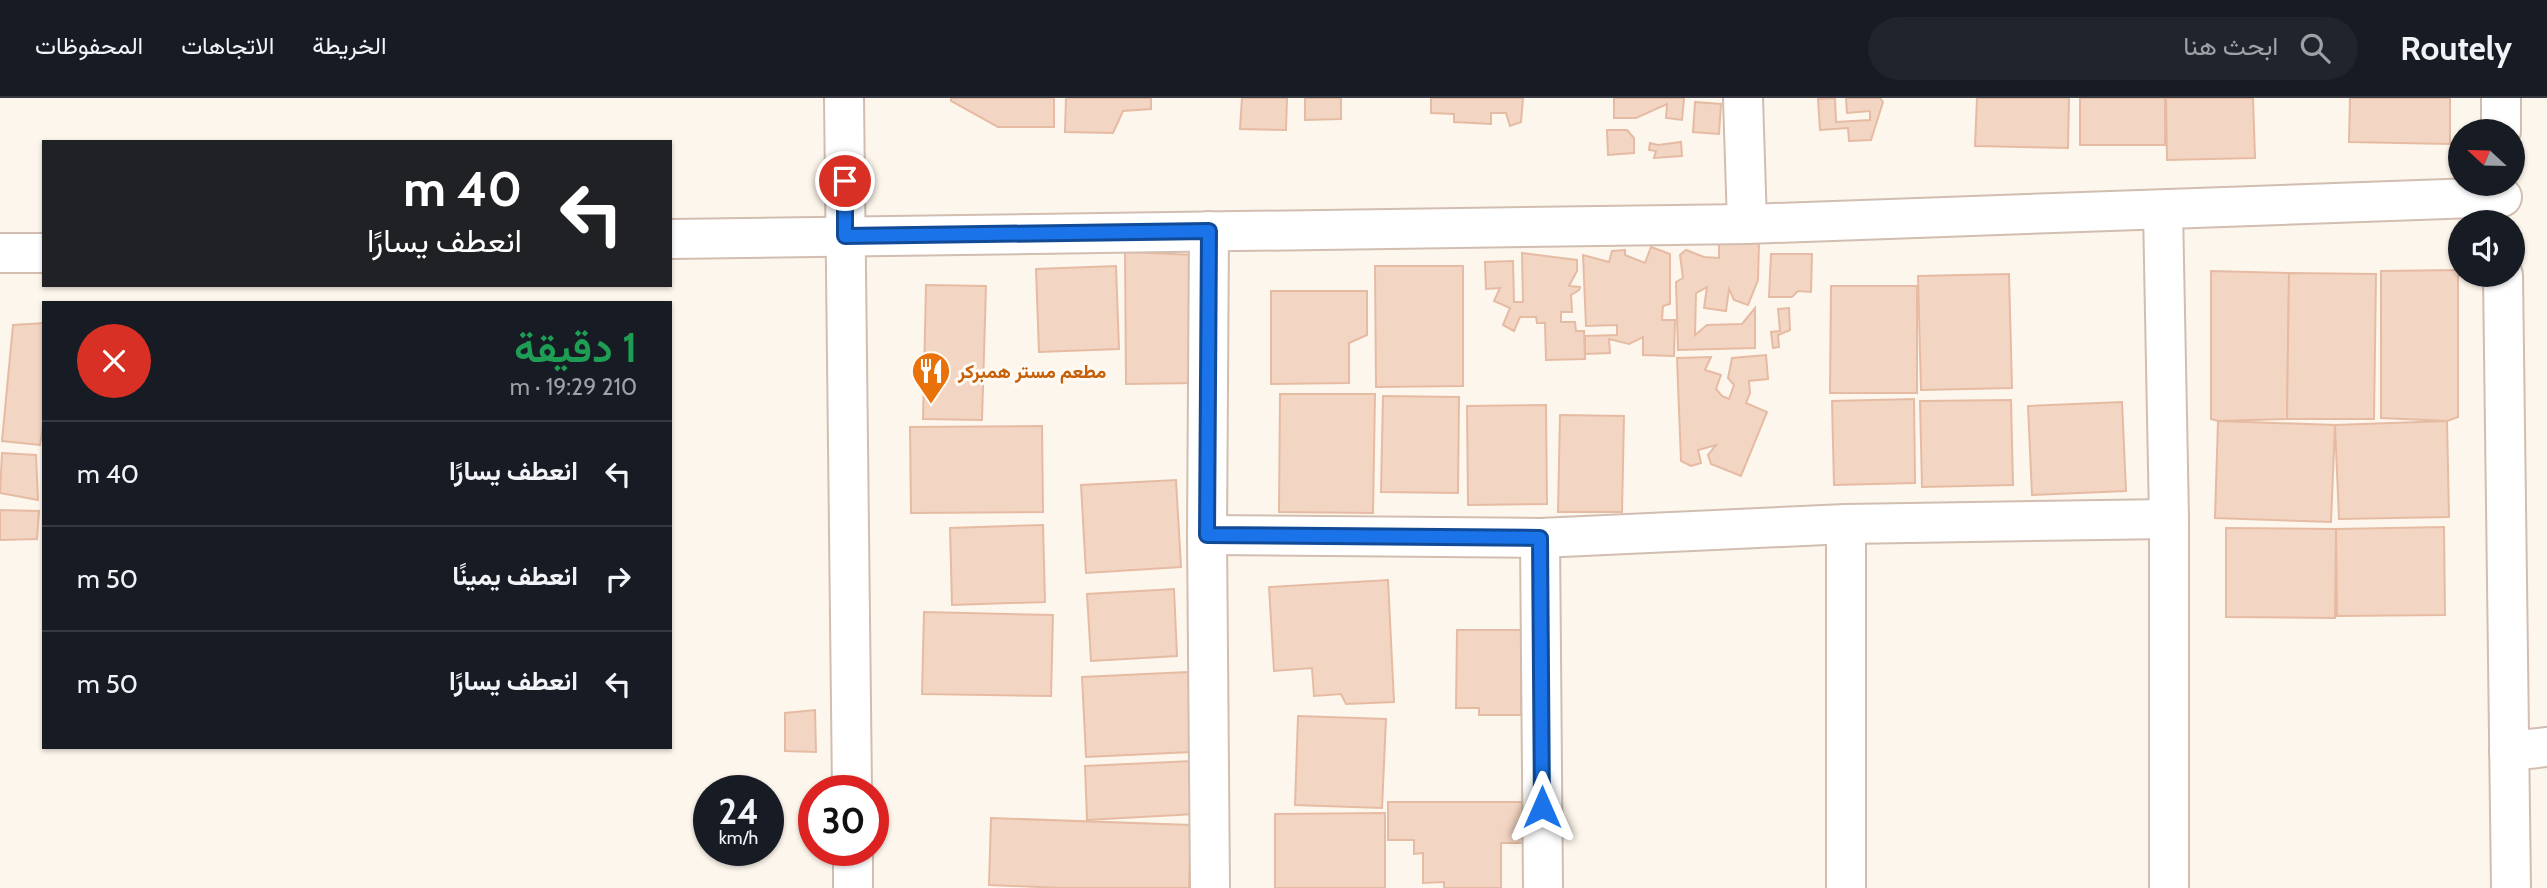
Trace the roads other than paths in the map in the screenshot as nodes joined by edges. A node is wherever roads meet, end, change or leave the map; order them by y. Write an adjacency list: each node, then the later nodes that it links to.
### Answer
1 (844, 98): 9 (street)
2 (1744, 98): 7 (street)
3 (2501, 98): 4 (street)
4 (2501, 119)
5 (2502, 201): 6 (street)
6 (2163, 210): 7 (street); 14 (street)
7 (1747, 224): 8 (street)
8 (1209, 231): 9 (street); 16 (street)
9 (845, 236): 10 (street); 20 (street)
10 (672, 239)
11 (0, 253): 12 (street)
12 (42, 253)
13 (2503, 287): 19 (street)
14 (2169, 519): 15 (street); 26 (street)
15 (1846, 524): 17 (street); 25 (street)
16 (1207, 535): 17 (street); 23 (street)
17 (1540, 538): 24 (street)
18 (2547, 747): 19 (street)
19 (2509, 751): 27 (street)
20 (852, 775)
21 (853, 866): 22 (street)
22 (853, 888)
23 (1210, 888)
24 (1543, 888)
25 (1846, 888)
26 (2169, 888)
27 (2511, 888)

